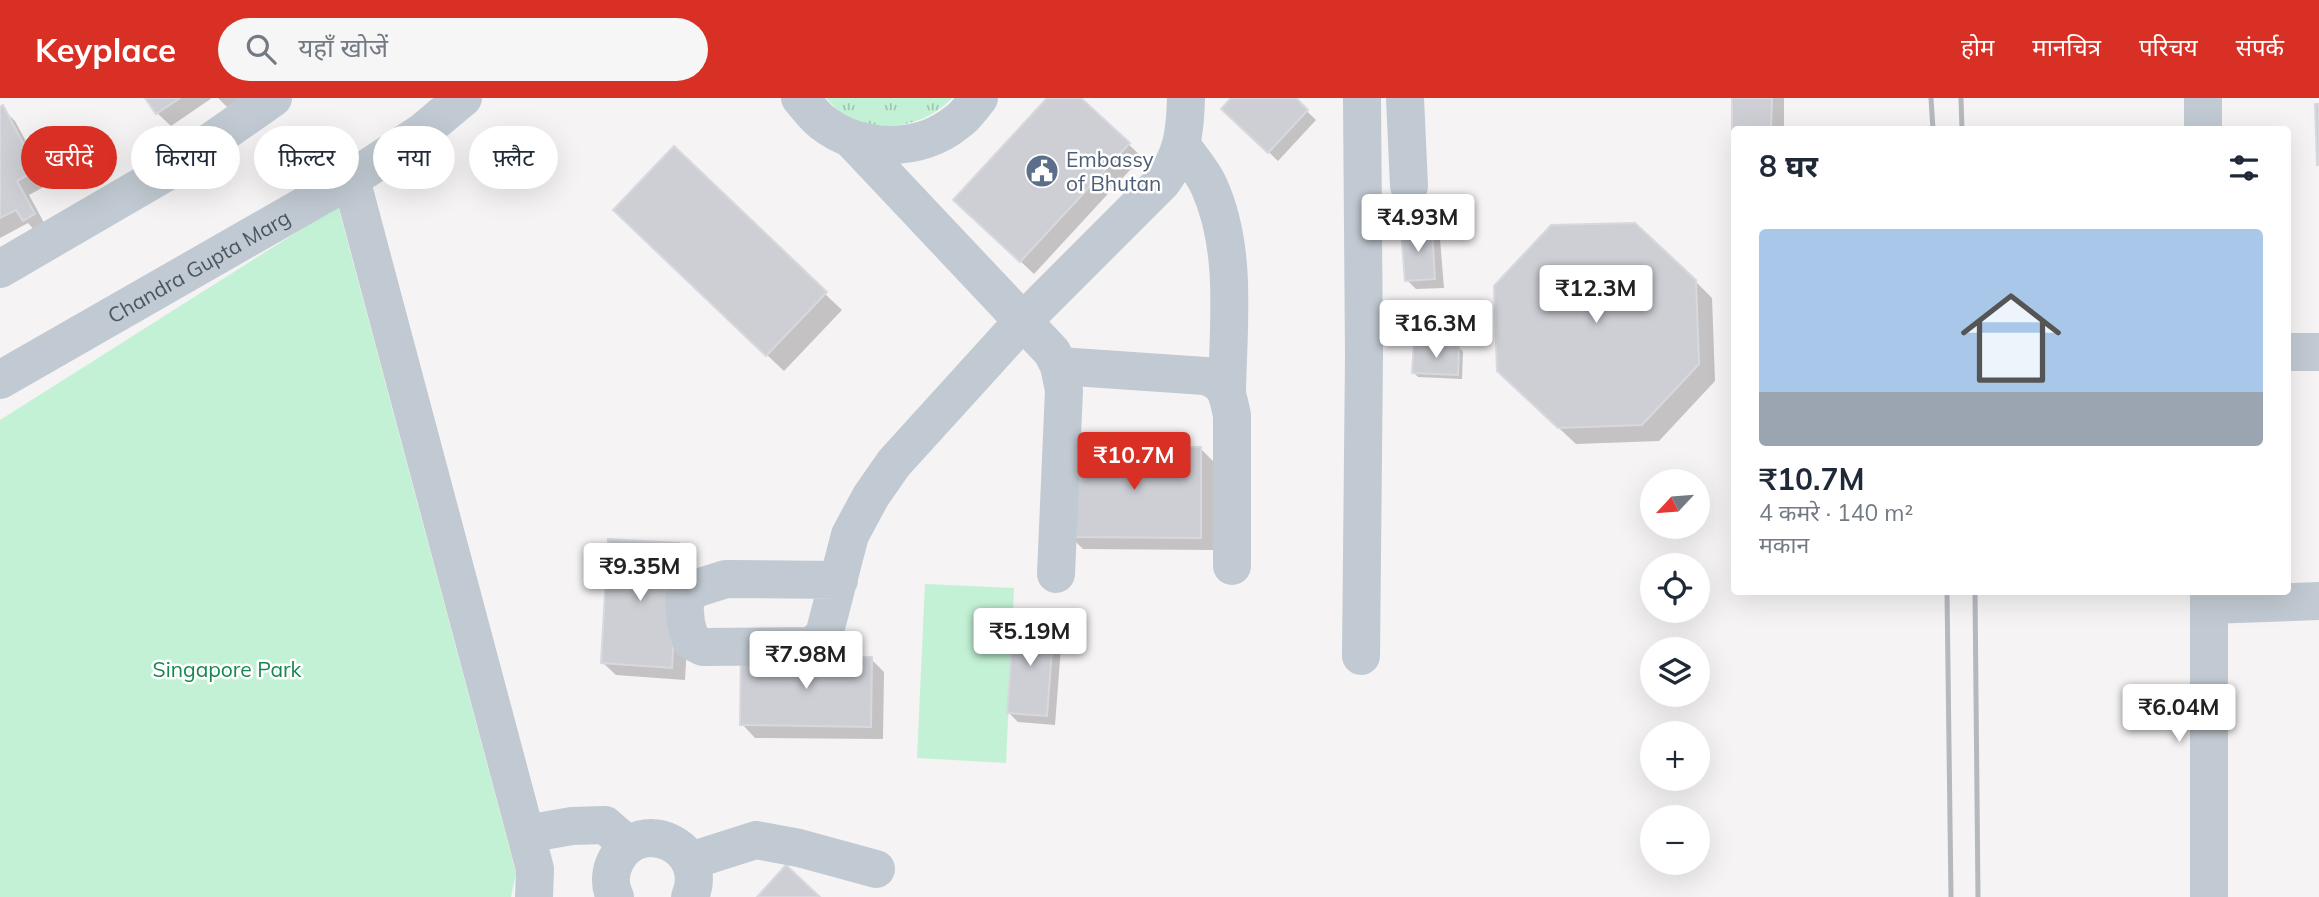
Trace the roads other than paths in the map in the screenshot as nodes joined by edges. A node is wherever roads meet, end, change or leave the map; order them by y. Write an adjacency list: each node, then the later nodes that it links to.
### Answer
1 (272, 98): 16 (street)
2 (463, 98): 12 (street, Chandra Gupta Marg)
3 (800, 98): 10 (street)
4 (979, 98): 10 (street)
5 (1186, 98): 11 (street)
6 (1363, 98): 28 (street)
7 (1405, 98): 13 (street)
8 (2203, 98): 9 (street)
9 (2203, 126)
10 (852, 140): 17 (street)
11 (1182, 146): 17 (street); 22 (street)
12 (359, 174)
13 (1409, 186)
14 (334, 189): 21 (street, Chandra Gupta Marg)
15 (354, 189): 29 (street)
16 (0, 269)
17 (1023, 321): 20 (street); 25 (street)
18 (2291, 352): 19 (street)
19 (2319, 352)
20 (1059, 366): 22 (street); 24 (street)
21 (0, 380)
22 (1227, 393): 23 (street)
23 (1232, 566)
24 (1056, 574)
25 (839, 580)
26 (2209, 598): 27 (street); 35 (street)
27 (2319, 601)
28 (1361, 656)
29 (526, 834): 30 (street); 33 (street)
30 (628, 845): 32 (street); 34 (street)
31 (876, 869): 32 (street)
32 (690, 879)
33 (534, 897)
34 (615, 897)
35 (2209, 897)

